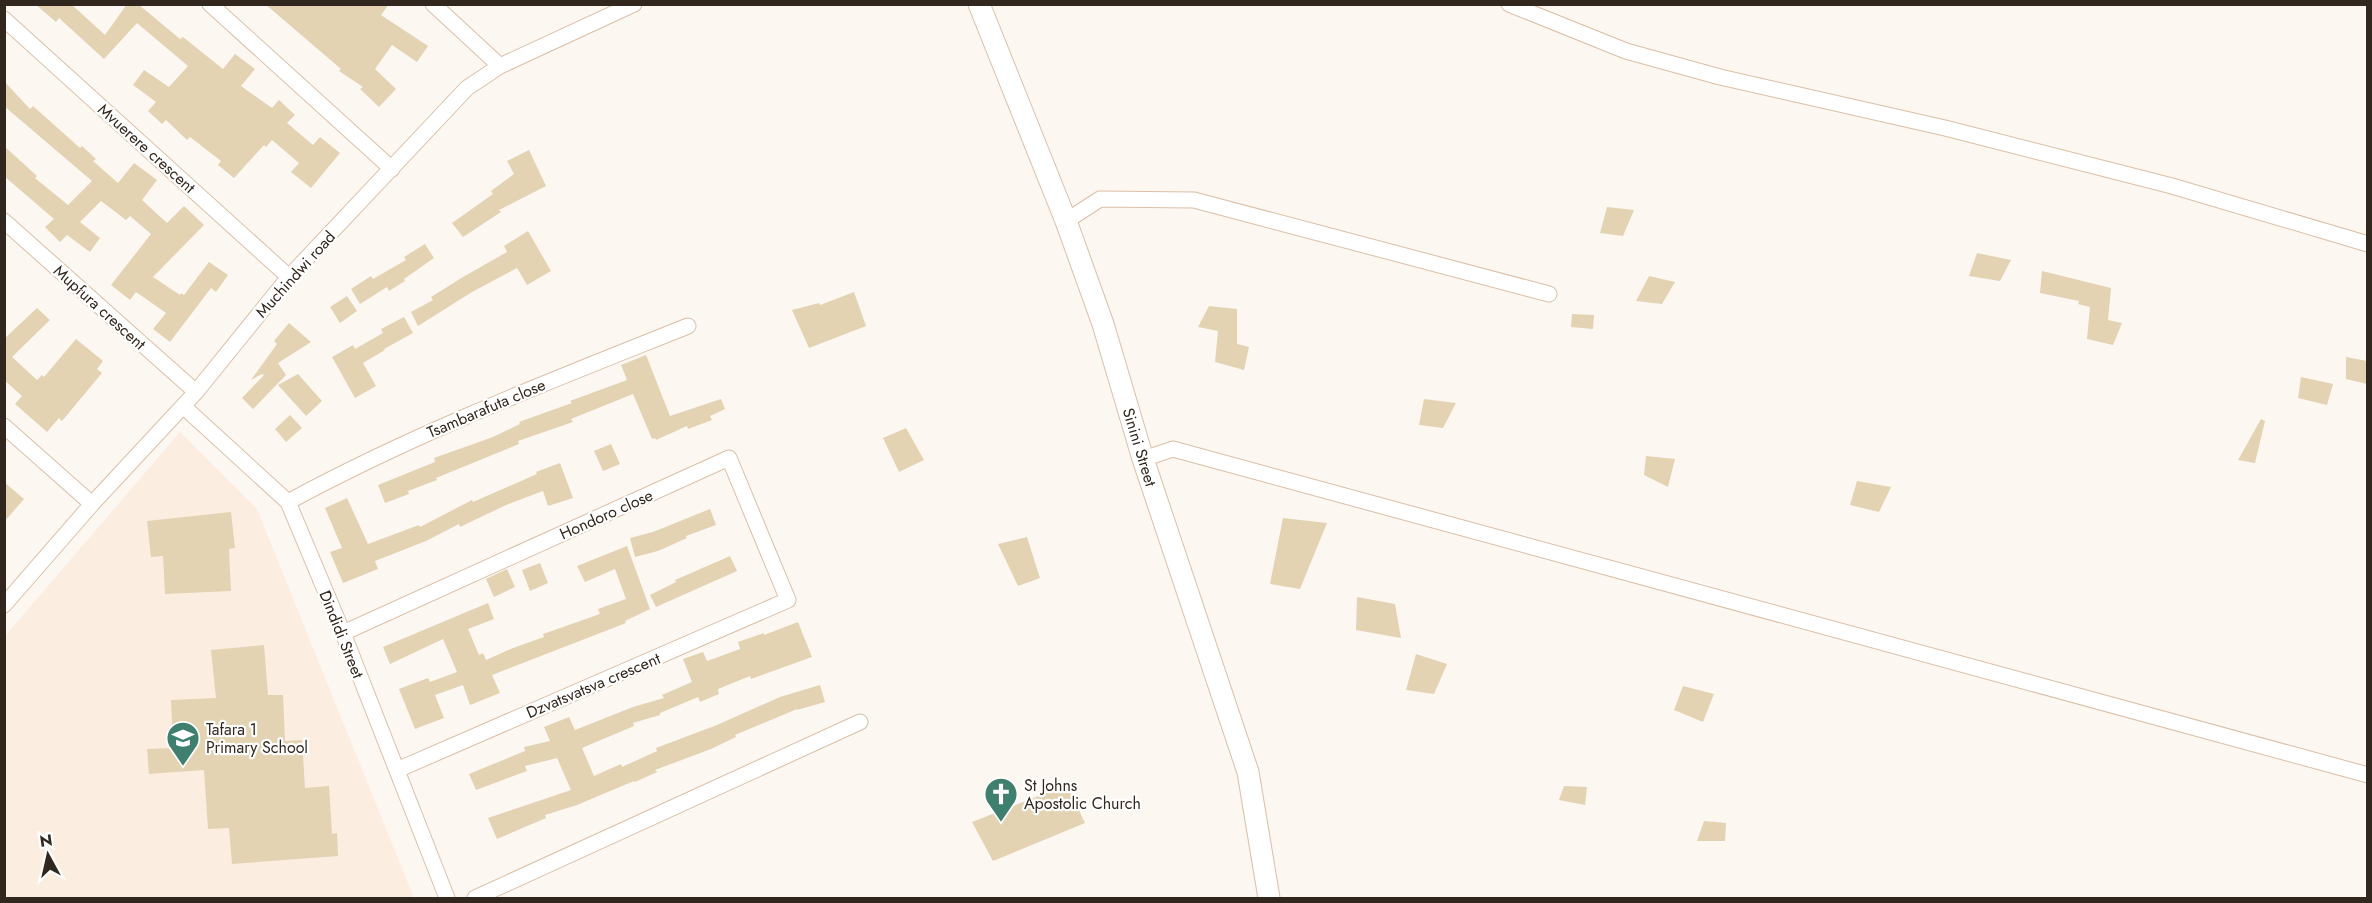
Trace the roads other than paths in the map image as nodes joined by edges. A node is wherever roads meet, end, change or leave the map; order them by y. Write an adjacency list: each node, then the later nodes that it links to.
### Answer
1 (210, 4): 8 (street)
2 (433, 4): 7 (street)
3 (634, 4): 7 (street, Muchindwi road)
4 (979, 4): 10 (street, Sinini Street)
5 (1509, 4): 11 (street)
6 (4, 20): 12 (street, Mvuerere crescent)
7 (500, 66): 8 (street, Muchindwi road)
8 (392, 170): 12 (street, Muchindwi road)
9 (4, 221): 15 (street, Mupfura crescent)
10 (1066, 221): 13 (street); 18 (street, Sinini Street)
11 (2367, 244)
12 (289, 277): 15 (street, Muchindwi road)
13 (1549, 294)
14 (688, 326): 19 (street, Tsambarafuta close)
15 (196, 392): 16 (street, Muchindwi road)
16 (183, 406): 19 (street, Dindidi Street); 20 (street, Muchindwi road)
17 (4, 426): 20 (street)
18 (1143, 459): 26 (street); 29 (street, Sinini Street)
19 (288, 502): 23 (street, Dindidi Street)
20 (92, 504): 22 (street, Muchindwi road)
21 (788, 600): 23 (street, Hondoro close); 25 (street, Dzvatsvatsva crescent)
22 (4, 605)
23 (343, 633): 25 (street, Dindidi Street)
24 (860, 722): 28 (street)
25 (397, 770): 27 (street, Dindidi Street)
26 (2367, 775)
27 (447, 898)
28 (475, 898)
29 (1269, 898)

